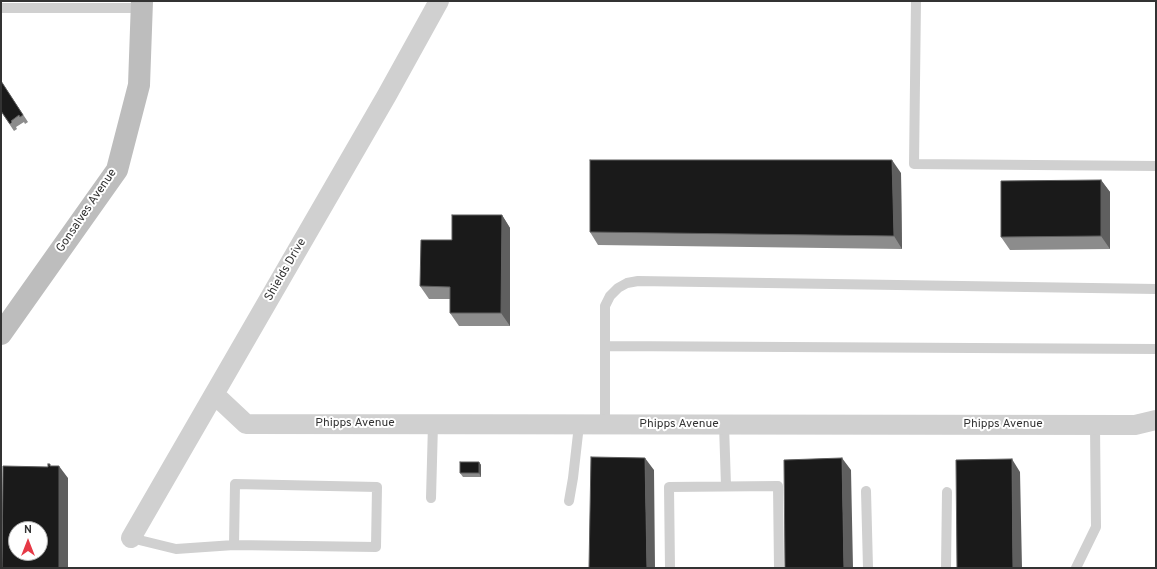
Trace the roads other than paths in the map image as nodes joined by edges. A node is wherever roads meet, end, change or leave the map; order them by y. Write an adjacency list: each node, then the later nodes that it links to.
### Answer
1 (439, 1): 11 (street, Shields Drive)
2 (916, 1): 6 (lane)
3 (72, 4): 4 (lane); 5 (lane)
4 (142, 5): 8 (street, Gonsalves Avenue)
5 (1, 8)
6 (1156, 166)
7 (1156, 289): 9 (lane)
8 (1, 334)
9 (605, 346): 10 (lane); 15 (lane)
10 (1156, 349)
11 (214, 394): 13 (street, Phipps Avenue); 23 (street, Shields Drive)
12 (1156, 420): 17 (street, Phipps Avenue)
13 (432, 424): 14 (street, Phipps Avenue); 21 (lane)
14 (579, 425): 15 (street, Phipps Avenue); 22 (lane)
15 (604, 425): 16 (street, Phipps Avenue)
16 (724, 425): 17 (street, Phipps Avenue); 18 (lane)
17 (1095, 425): 29 (lane)
18 (726, 486): 25 (lane); 26 (lane)
19 (866, 491): 27 (lane)
20 (946, 492): 28 (lane)
21 (431, 498)
22 (569, 501)
23 (131, 538): 24 (lane)
24 (234, 545): 24 (lane)
25 (670, 568)
26 (779, 568)
27 (868, 568)
28 (946, 568)
29 (1076, 568)

